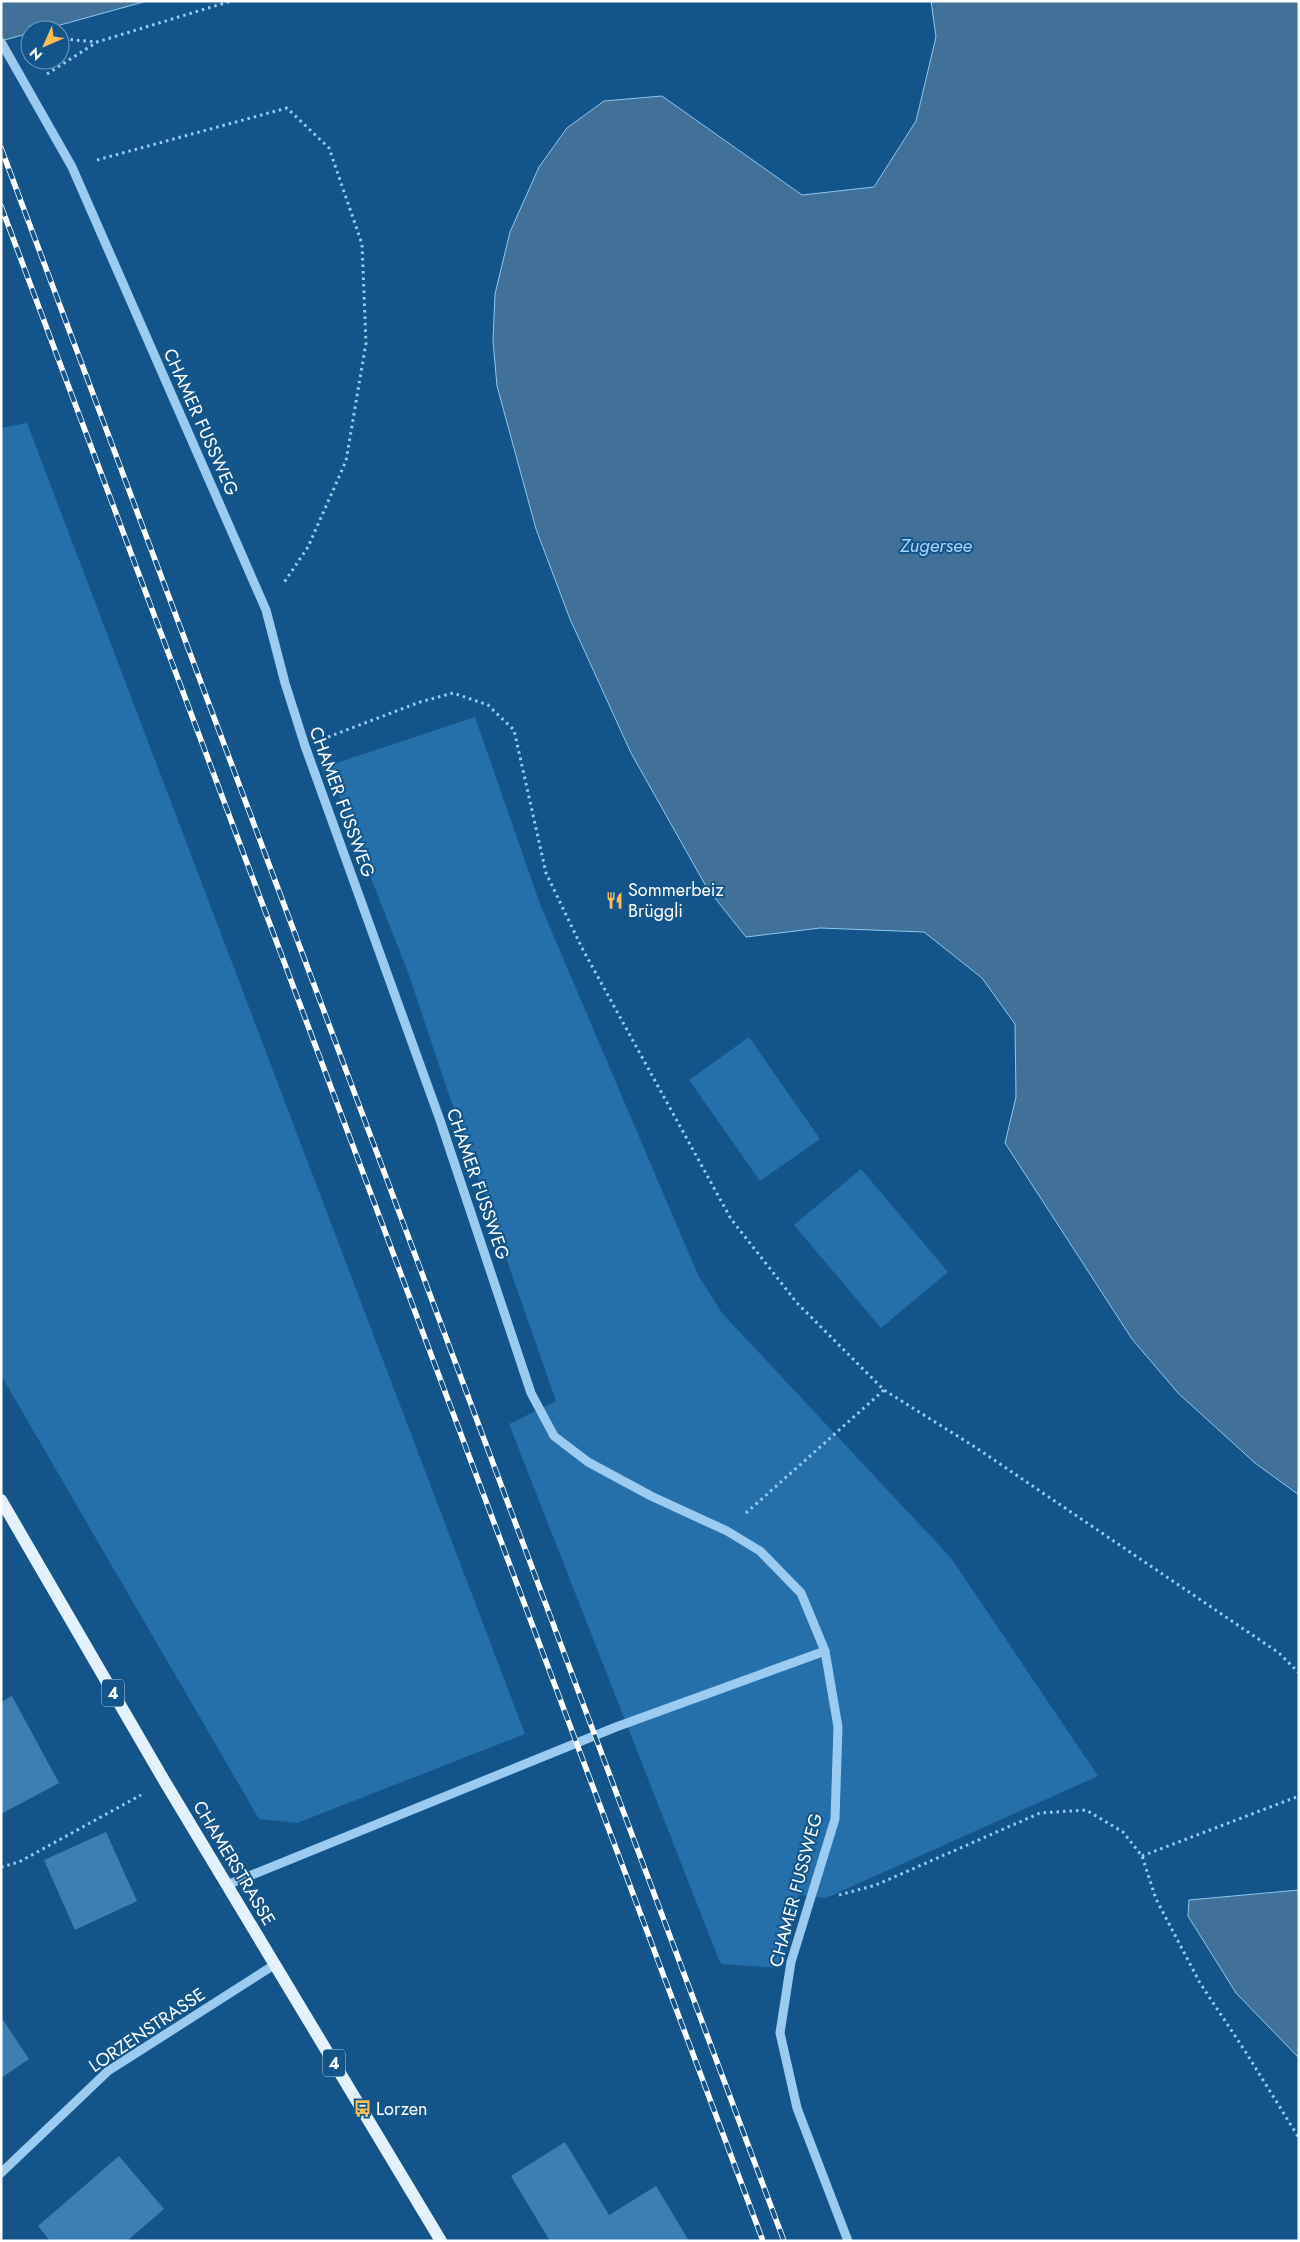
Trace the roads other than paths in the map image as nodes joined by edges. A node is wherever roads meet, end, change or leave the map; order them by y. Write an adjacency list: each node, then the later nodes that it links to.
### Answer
1 (2, 45): 3 (street, CHAMER FUSSWEG)
2 (1, 1500): 4 (main road, CHAMERSTRASSE / 4)
3 (825, 1651): 4 (street); 8 (street, CHAMER FUSSWEG)
4 (227, 1885): 5 (main road, CHAMERSTRASSE / 4)
5 (274, 1965): 6 (street, LORZENSTRASSE); 7 (main road, CHAMERSTRASSE / 4)
6 (1, 2173)
7 (441, 2241)
8 (848, 2241)

